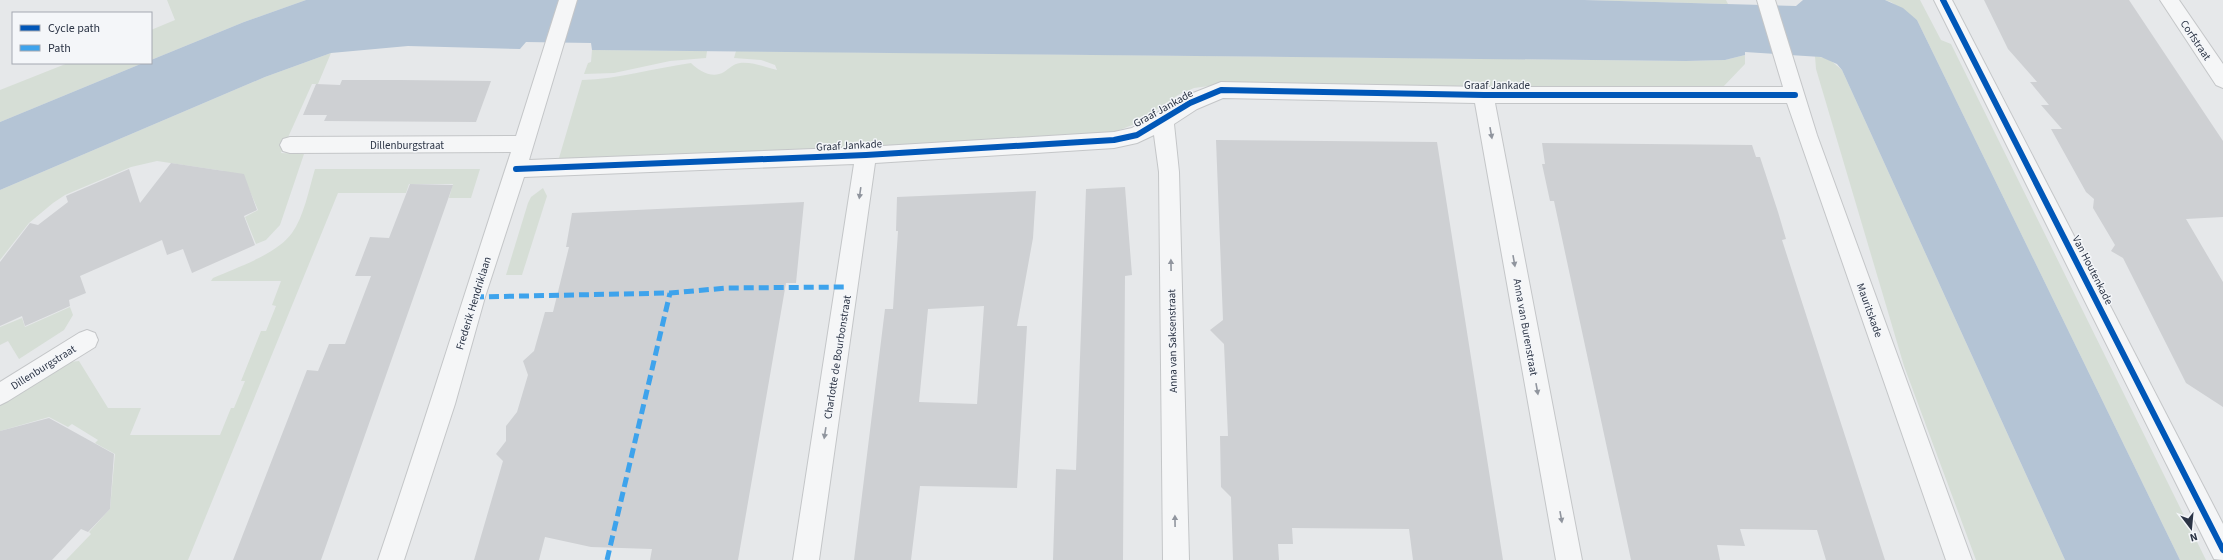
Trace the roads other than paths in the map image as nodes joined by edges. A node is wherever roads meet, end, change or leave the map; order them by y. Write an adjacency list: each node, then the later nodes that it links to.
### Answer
1 (568, 0): 9 (street, Frederik Hendriklaan)
2 (1766, 0): 7 (street, Mauritskade)
3 (1943, 0): 15 (street, Van Houtenkade)
4 (2169, 0): 5 (street, Corfstraat)
5 (2223, 80)
6 (1484, 95): 7 (street, Graaf Jankade); 8 (street, Graaf Jankade); 19 (street, Anna van Burenstraat, one-way to 19)
7 (1795, 95): 20 (street, Mauritskade)
8 (1162, 122): 11 (street, Graaf Jankade); 18 (street, Anna van Saksenstraat, one-way to 8)
9 (524, 144): 10 (street, Dillenburgstraat); 12 (street, Frederik Hendriklaan)
10 (290, 145)
11 (866, 155): 12 (street, Graaf Jankade); 17 (street, Charlotte de Bourbonstraat, one-way to 17)
12 (516, 169): 16 (street, Frederik Hendriklaan)
13 (86, 340): 14 (street, Dillenburgstraat)
14 (0, 394)
15 (2223, 550)
16 (391, 560)
17 (806, 560)
18 (1176, 560)
19 (1569, 560)
20 (1959, 560)

